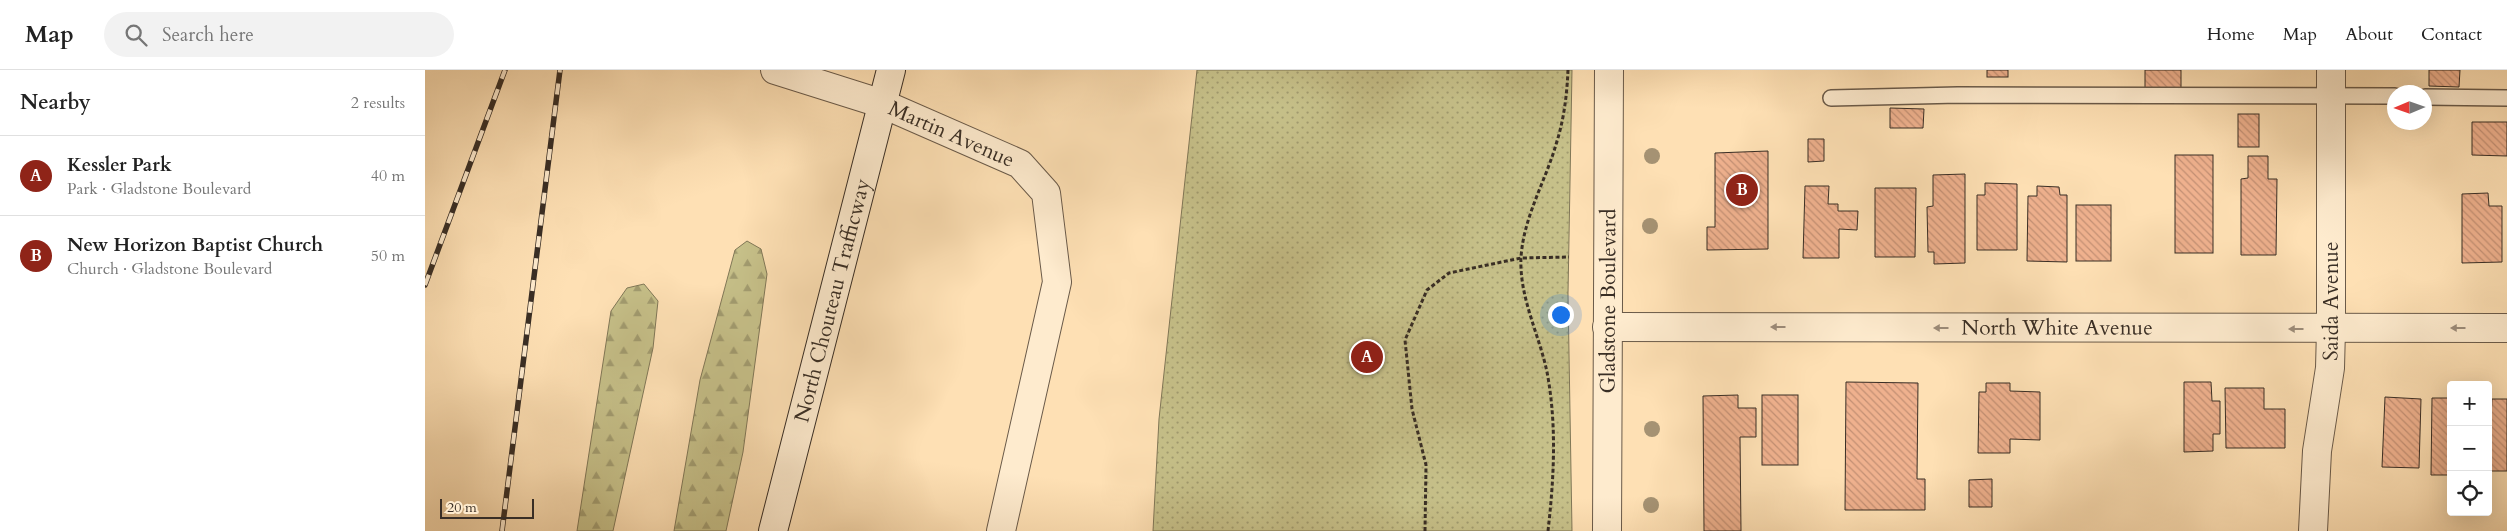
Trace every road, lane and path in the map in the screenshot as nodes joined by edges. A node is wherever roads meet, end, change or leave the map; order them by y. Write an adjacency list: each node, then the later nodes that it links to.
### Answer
1 (775, 70): 10 (street, Martin Avenue)
2 (891, 70): 10 (street, North Chouteau Trafficway)
3 (1568, 70): 12 (path)
4 (1609, 70): 13 (street, Gladstone Boulevard)
5 (2331, 82): 6 (lane); 8 (lane); 15 (street, Saida Avenue)
6 (2387, 94)
7 (2432, 96): 9 (lane)
8 (1831, 98)
9 (2507, 98)
10 (883, 104): 16 (street, North Chouteau Trafficway); 17 (street, Martin Avenue)
11 (1569, 257): 12 (path)
12 (1521, 258): 18 (path); 19 (path)
13 (1607, 327): 15 (street, North White Avenue, one-way to 13); 20 (street, Gladstone Boulevard)
14 (2507, 328): 15 (street, North White Avenue, one-way to 15)
15 (2331, 329): 21 (street, Saida Avenue)
16 (773, 531)
17 (1001, 531)
18 (1425, 531)
19 (1548, 531)
20 (1607, 531)
21 (2313, 531)

